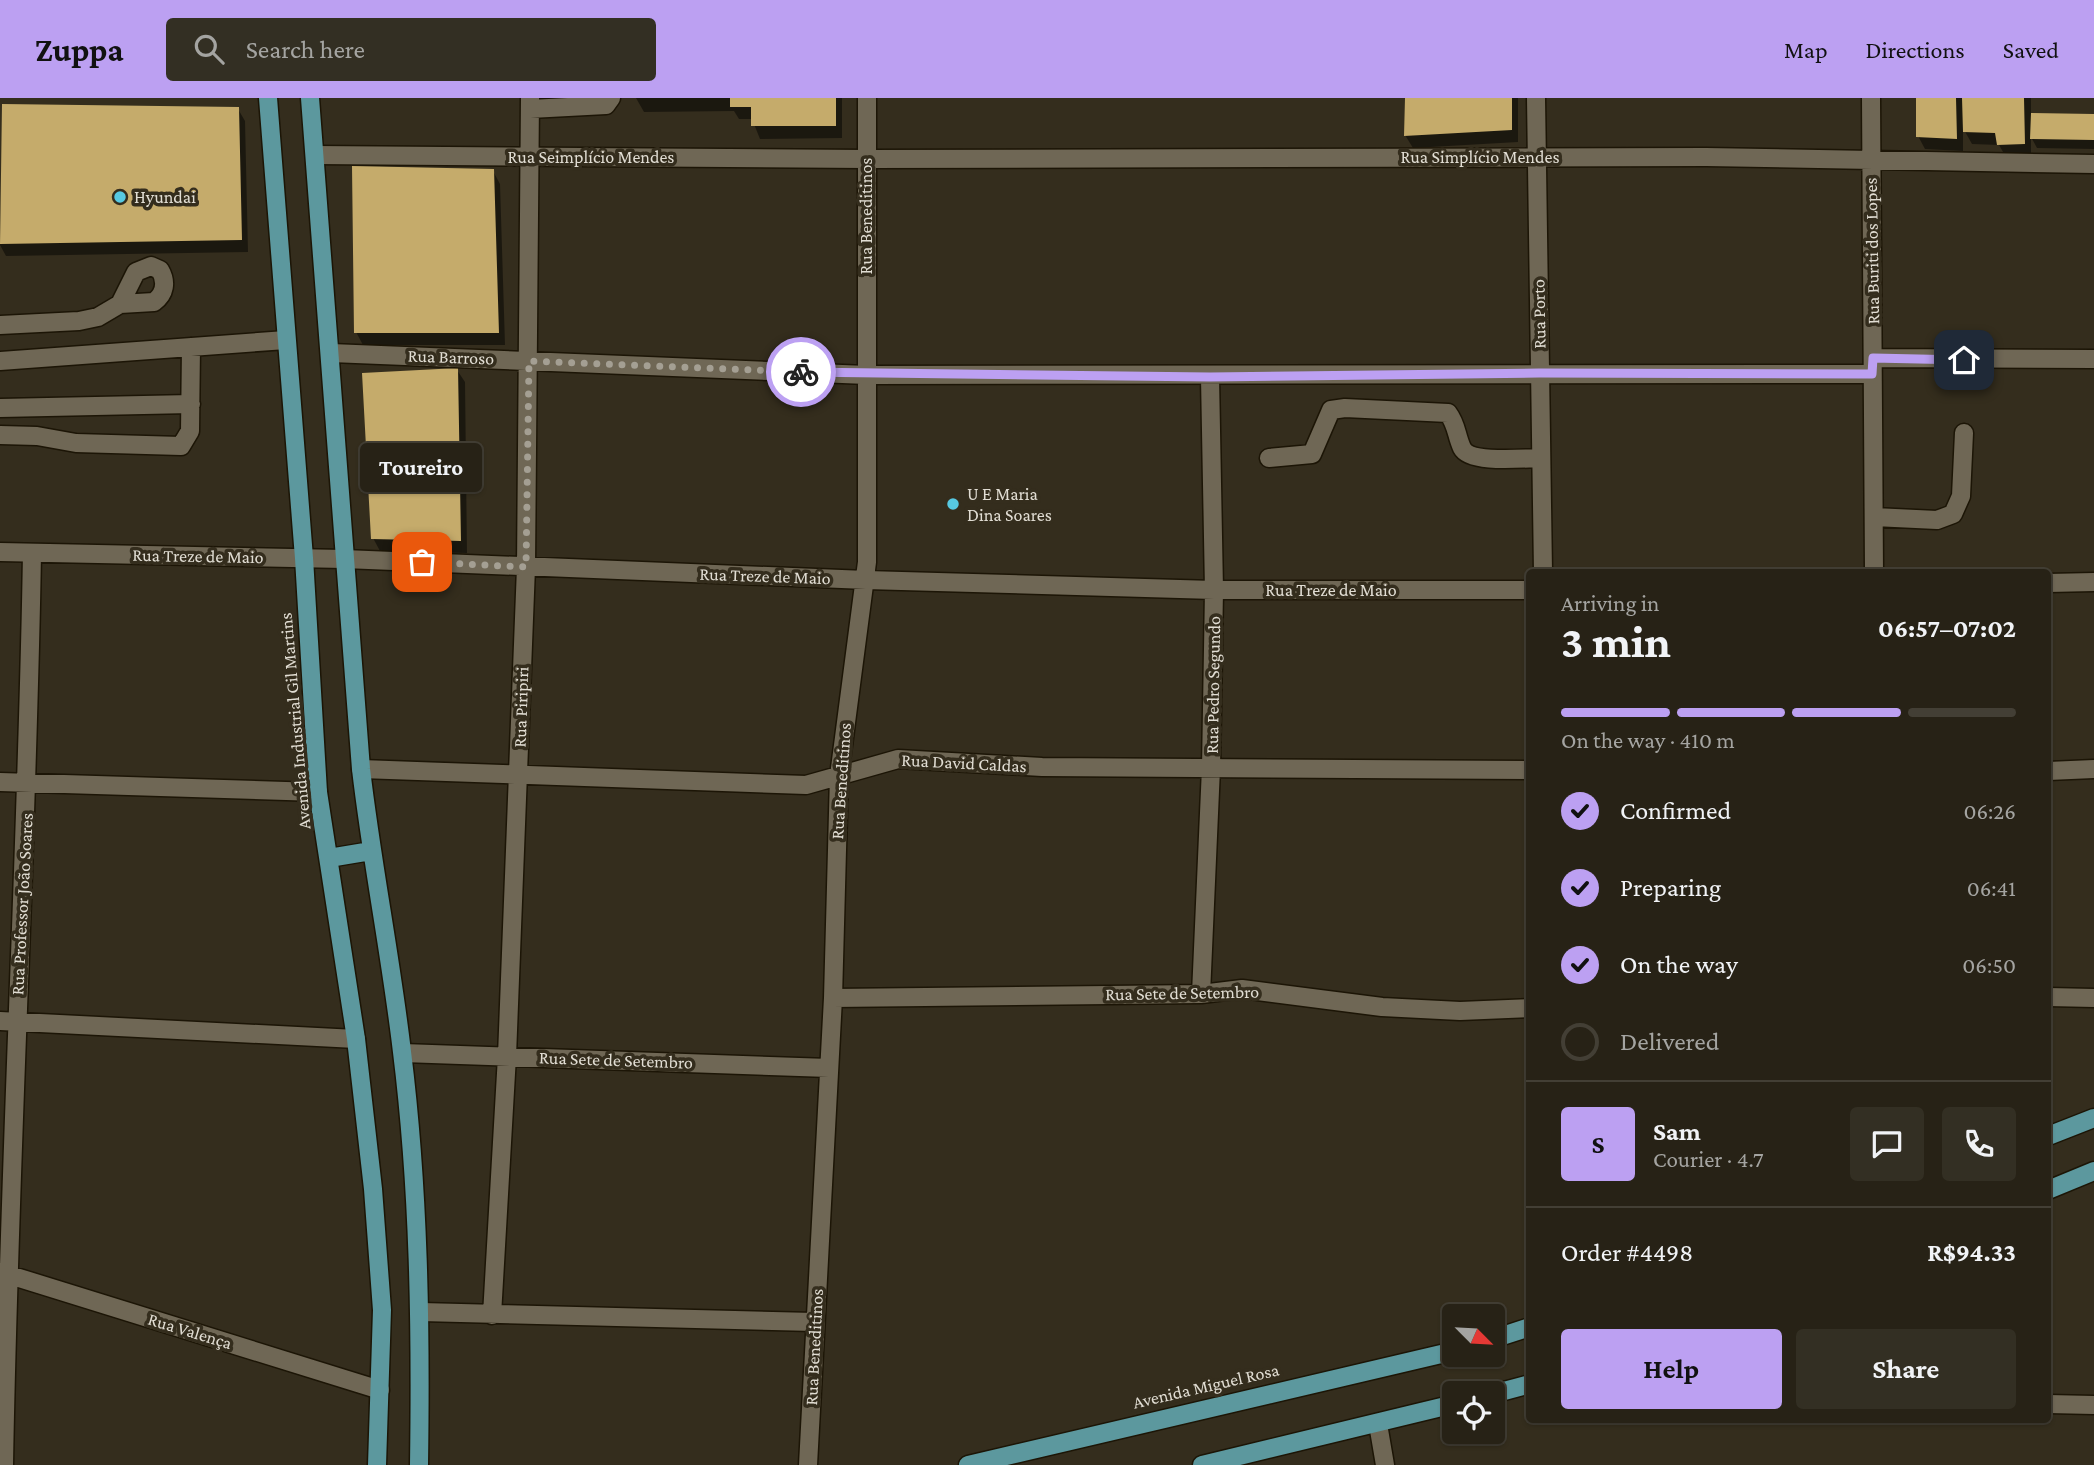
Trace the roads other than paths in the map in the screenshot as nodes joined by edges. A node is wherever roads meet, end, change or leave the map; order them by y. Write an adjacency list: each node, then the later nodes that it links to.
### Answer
1 (268, 98): 16 (main road, Avenida Industrial Gil Martins)
2 (310, 98): 8 (main road)
3 (611, 98): 7 (street)
4 (867, 98): 11 (street, Rua Beneditinos)
5 (1536, 98): 10 (street, Rua Porto)
6 (1871, 98): 12 (street, Rua Buriti dos Lopes)
7 (530, 104): 9 (street, Rua Piripiri)
8 (315, 155): 9 (street, Rua Seimplício Mendes); 18 (main road)
9 (528, 156): 11 (street, Rua Seimplício Mendes); 21 (street, Rua Piripiri)
10 (1536, 157): 11 (street, Rua Simplício Mendes); 12 (street, Rua Simplício Mendes); 23 (street, Rua Porto)
11 (866, 159): 24 (street, Rua Beneditinos)
12 (1871, 162): 13 (street, Rua Simplício Mendes); 22 (street, Rua Buriti dos Lopes)
13 (2094, 164)
14 (120, 304): 15 (street)
15 (0, 325)
16 (286, 340): 17 (street); 35 (main road, Avenida Industrial Gil Martins)
17 (191, 347): 20 (street); 26 (street)
18 (331, 353): 21 (street, Rua Barroso); 36 (main road)
19 (2094, 359): 22 (street, Rua Barroso)
20 (0, 360)
21 (529, 361): 24 (street, Rua Barroso); 37 (street, Rua Piripiri)
22 (1873, 366): 23 (street, Rua Barroso); 32 (street, Rua Buriti dos Lopes)
23 (1539, 373): 25 (street, Rua Barroso); 31 (street, Rua Porto)
24 (867, 375): 25 (street, Rua Barroso); 40 (street, Rua Beneditinos)
25 (1210, 377): 43 (street, Rua Pedro Segundo)
26 (191, 404): 27 (street); 29 (street)
27 (0, 408)
28 (1964, 433): 32 (street)
29 (0, 435)
30 (1269, 458): 31 (street)
31 (1541, 458): 38 (street, Rua Porto)
32 (1874, 517): 39 (street, Rua Buriti dos Lopes)
33 (0, 552): 34 (street, Rua Treze de Maio)
34 (32, 554): 35 (street, Rua Treze de Maio); 53 (street, Rua Professor João Soares)
35 (304, 558): 36 (street, Rua Treze de Maio); 54 (main road, Avenida Industrial Gil Martins)
36 (344, 559): 37 (street, Rua Treze de Maio); 46 (main road)
37 (526, 567): 40 (street, Rua Treze de Maio); 50 (street, Rua Piripiri)
38 (1543, 569)
39 (1874, 569)
40 (866, 580): 43 (street, Rua Treze de Maio); 51 (street, Rua Beneditinos)
41 (2094, 582): 42 (street)
42 (2051, 583)
43 (1214, 590): 44 (street, Rua Treze de Maio); 45 (street, Rua Pedro Segundo)
44 (1526, 590)
45 (1211, 768): 47 (street, Rua David Caldas); 51 (street, Rua David Caldas); 57 (street, Rua Pedro Segundo)
46 (361, 769): 50 (street, Rua David Caldas); 55 (main road)
47 (1526, 769)
48 (2094, 769): 49 (street)
49 (2051, 771)
50 (519, 775): 51 (street, Rua David Caldas); 65 (street, Rua Piripiri)
51 (839, 776): 59 (street, Rua Beneditinos)
52 (0, 782): 53 (street)
53 (28, 783): 54 (street); 62 (street, Rua Professor João Soares)
54 (318, 792): 56 (main road, Avenida Industrial Gil Martins)
55 (371, 851): 56 (main road); 64 (main road)
56 (329, 858): 63 (main road, Avenida Industrial Gil Martins)
57 (1201, 994): 59 (street, Rua Sete de Setembro); 61 (street, Rua Sete de Setembro)
58 (2051, 997): 60 (street)
59 (832, 998): 66 (street, Rua Beneditinos)
60 (2094, 998)
61 (1526, 1008)
62 (8, 1022): 63 (street); 71 (street, Rua Professor João Soares)
63 (355, 1039): 79 (main road, Avenida Industrial Gil Martins)
64 (402, 1053): 65 (street, Rua Sete de Setembro); 72 (main road)
65 (507, 1056): 66 (street, Rua Sete de Setembro); 73 (street, Rua Piripiri)
66 (829, 1068): 74 (street, Rua Beneditinos)
67 (2094, 1118): 68 (main road)
68 (2051, 1135)
69 (2094, 1171): 70 (main road)
70 (2051, 1189)
71 (4, 1274): 79 (street, Rua Valença); 85 (street, Rua Professor João Soares)
72 (422, 1312): 73 (street); 87 (main road)
73 (492, 1315): 74 (street)
74 (814, 1322): 88 (street, Rua Beneditinos)
75 (1526, 1328): 76 (main road)
76 (1505, 1335)
77 (1442, 1354): 89 (main road, Avenida Miguel Rosa)
78 (1526, 1385): 80 (main road)
79 (380, 1390): 86 (main road, Avenida Industrial Gil Martins)
80 (1505, 1391)
81 (2051, 1404): 82 (street)
82 (2094, 1405)
83 (1442, 1407): 84 (main road)
84 (1378, 1424): 90 (main road); 91 (street)
85 (4, 1465)
86 (377, 1465)
87 (419, 1465)
88 (808, 1465)
89 (968, 1465)
90 (1202, 1465)
91 (1385, 1465)

